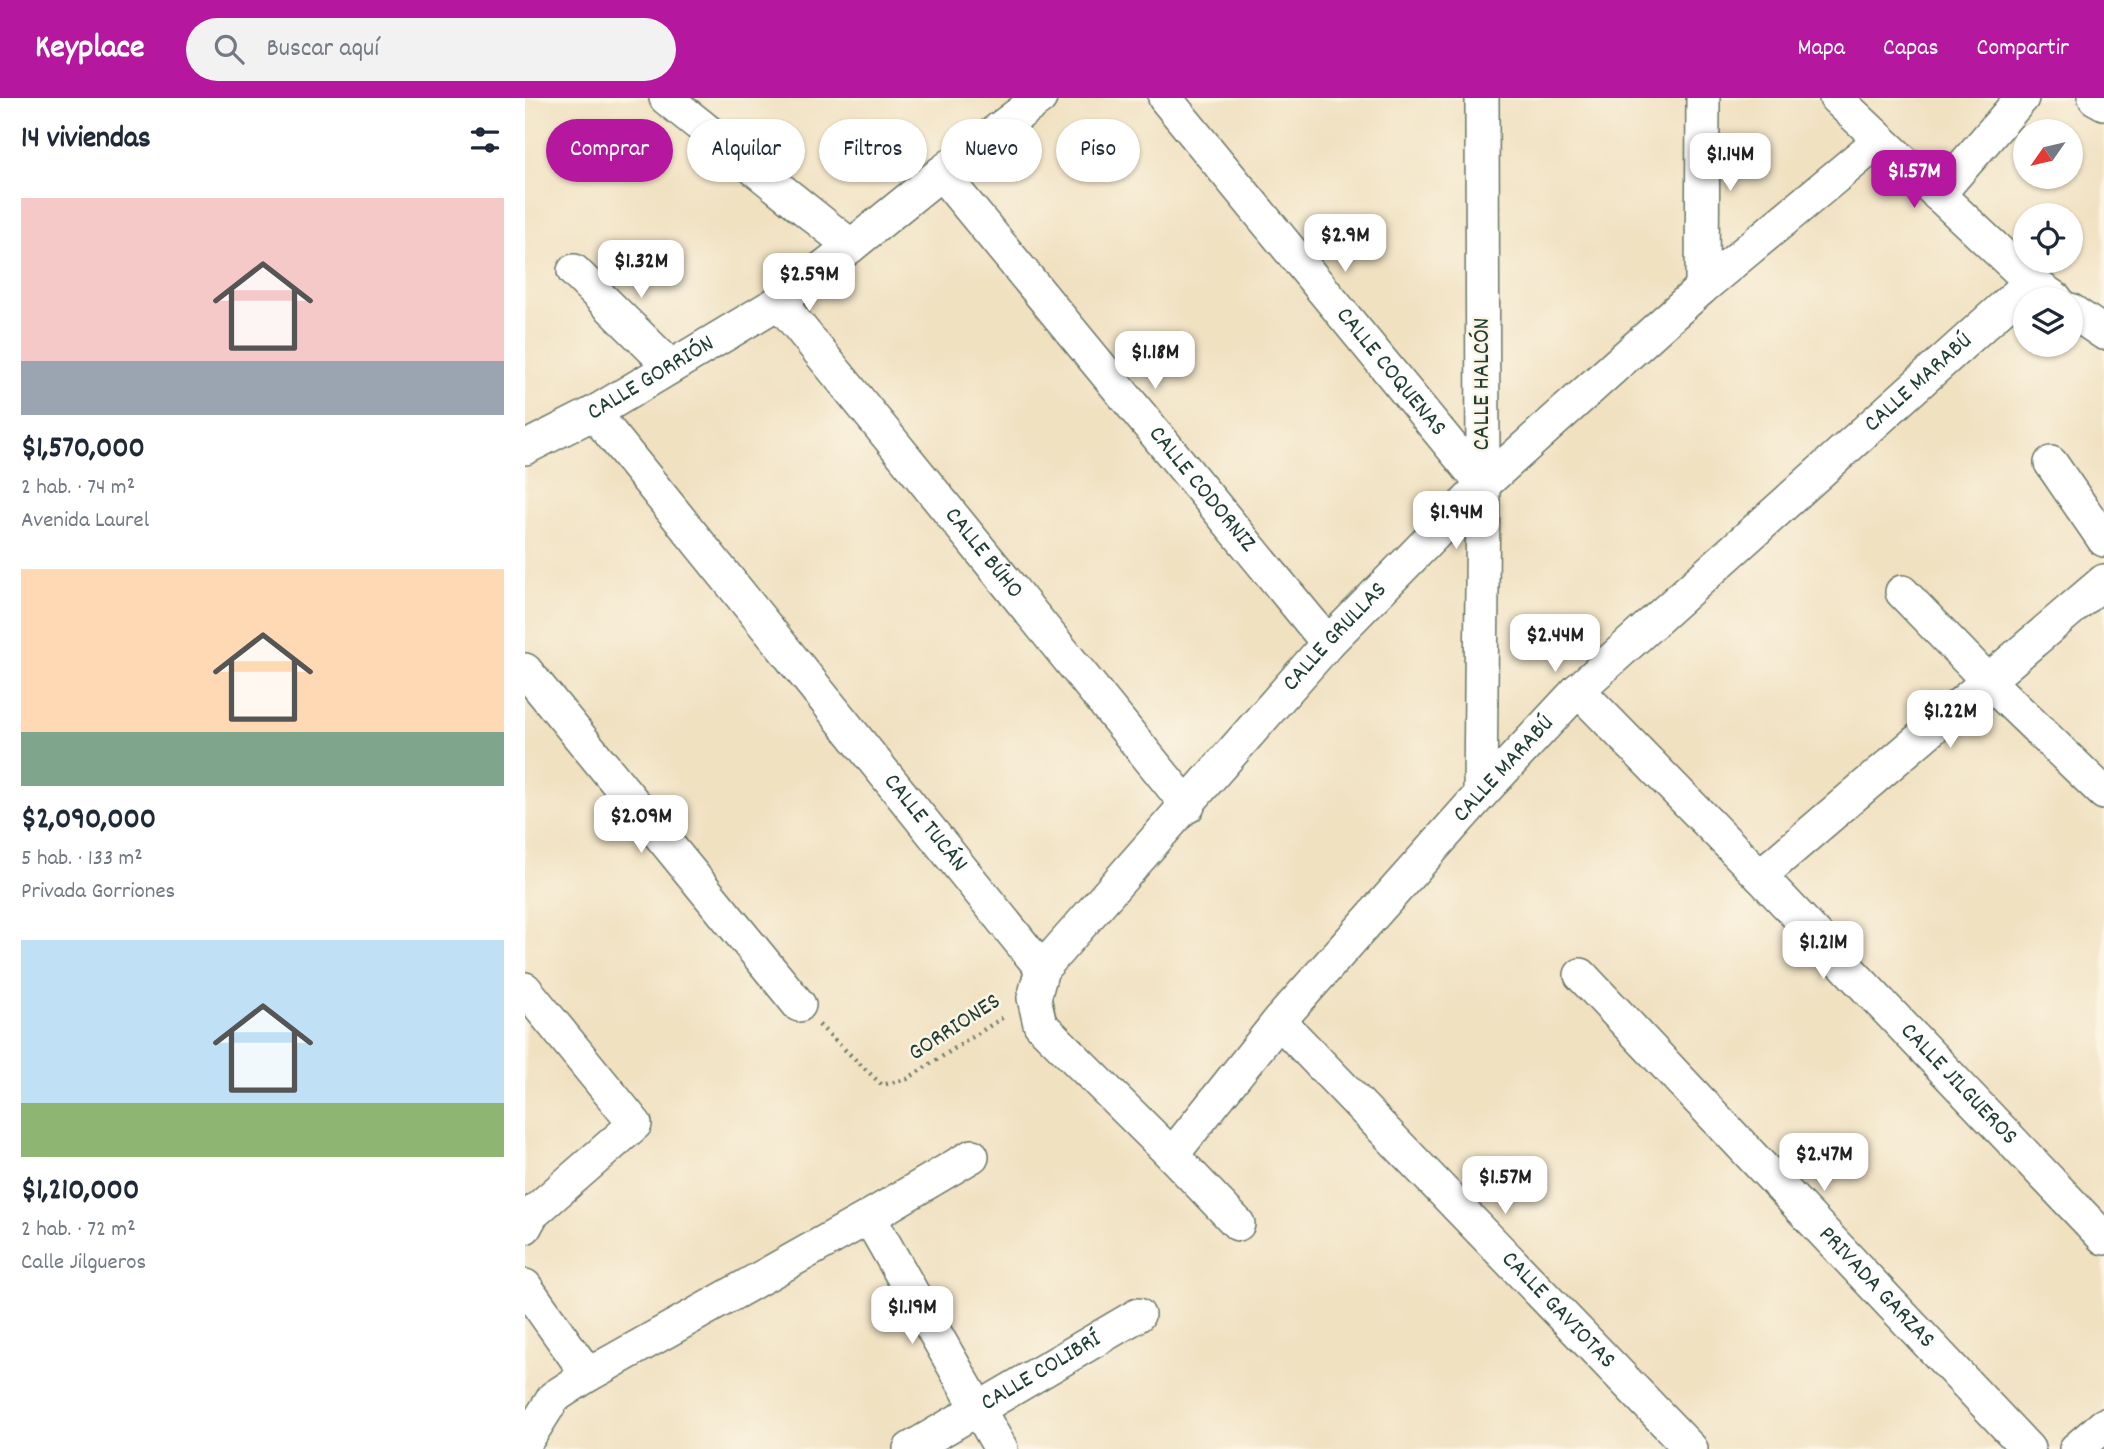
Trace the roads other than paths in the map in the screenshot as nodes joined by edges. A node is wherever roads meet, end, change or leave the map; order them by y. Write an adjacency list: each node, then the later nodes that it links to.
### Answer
1 (666, 98): 13 (street)
2 (1040, 98): 11 (street, CALLE GORRIÓN)
3 (1165, 98): 25 (street, CALLE COQUENAS)
4 (1482, 98): 25 (street, CALLE HALCÓN)
5 (1703, 98): 16 (street)
6 (1836, 98): 10 (street)
7 (2022, 98): 12 (street)
8 (2095, 98): 9 (street)
9 (2104, 103)
10 (1880, 140): 12 (street); 16 (street, CALLE GRULLAS)
11 (940, 173): 13 (street, CALLE GORRIÓN); 29 (street, CALLE CODORNIZ)
12 (1938, 195): 15 (street)
13 (851, 246): 17 (street, CALLE GORRIÓN)
14 (574, 271): 21 (street)
15 (2040, 287)
16 (1702, 288): 25 (street, CALLE GRULLAS)
17 (779, 302): 21 (street, CALLE GORRIÓN); 35 (street, CALLE BÚHO)
18 (2013, 316): 32 (street, CALLE MARABÚ)
19 (2083, 319): 20 (street)
20 (2104, 333)
21 (670, 366): 22 (street, CALLE GORRIÓN)
22 (594, 413): 23 (street, CALLE GORRIÓN); 38 (street, CALLE TUCÁN)
23 (525, 448)
24 (2051, 463): 26 (street)
25 (1483, 485): 29 (street, CALLE GRULLAS); 34 (street, CALLE HALCÓN)
26 (2104, 540)
27 (2104, 581): 31 (street)
28 (1902, 592): 31 (street)
29 (1328, 643): 35 (street, CALLE GRULLAS)
30 (525, 670): 40 (street)
31 (1989, 682): 33 (street); 36 (street)
32 (1577, 690): 34 (street, CALLE MARABÚ); 36 (street, CALLE JILGUEROS)
33 (2104, 793)
34 (1480, 795): 41 (street, CALLE MARABÚ)
35 (1188, 806): 38 (street, CALLE GRULLAS)
36 (1760, 876): 47 (street, CALLE JILGUEROS)
37 (1581, 975): 57 (street, PRIVADA GARZAS)
38 (1038, 984): 42 (street, CALLE TUCÁN)
39 (525, 989): 46 (street)
40 (799, 1005)
41 (1279, 1021): 42 (street, CALLE MARABÚ); 56 (street, CALLE GAVIOTAS)
42 (1172, 1155): 45 (street, CALLE TUCÁN)
43 (972, 1156): 44 (street)
44 (869, 1217): 50 (street); 51 (street)
45 (1238, 1224)
46 (525, 1227)
47 (2104, 1238)
48 (525, 1286): 50 (street)
49 (1138, 1315): 51 (street, CALLE COLIBRÍ)
50 (588, 1374): 53 (street)
51 (980, 1409): 54 (street, CALLE COLIBRÍ); 55 (street)
52 (2104, 1425): 58 (street)
53 (525, 1443)
54 (910, 1449)
55 (1001, 1449)
56 (1691, 1449)
57 (2028, 1449)
58 (2076, 1449)

